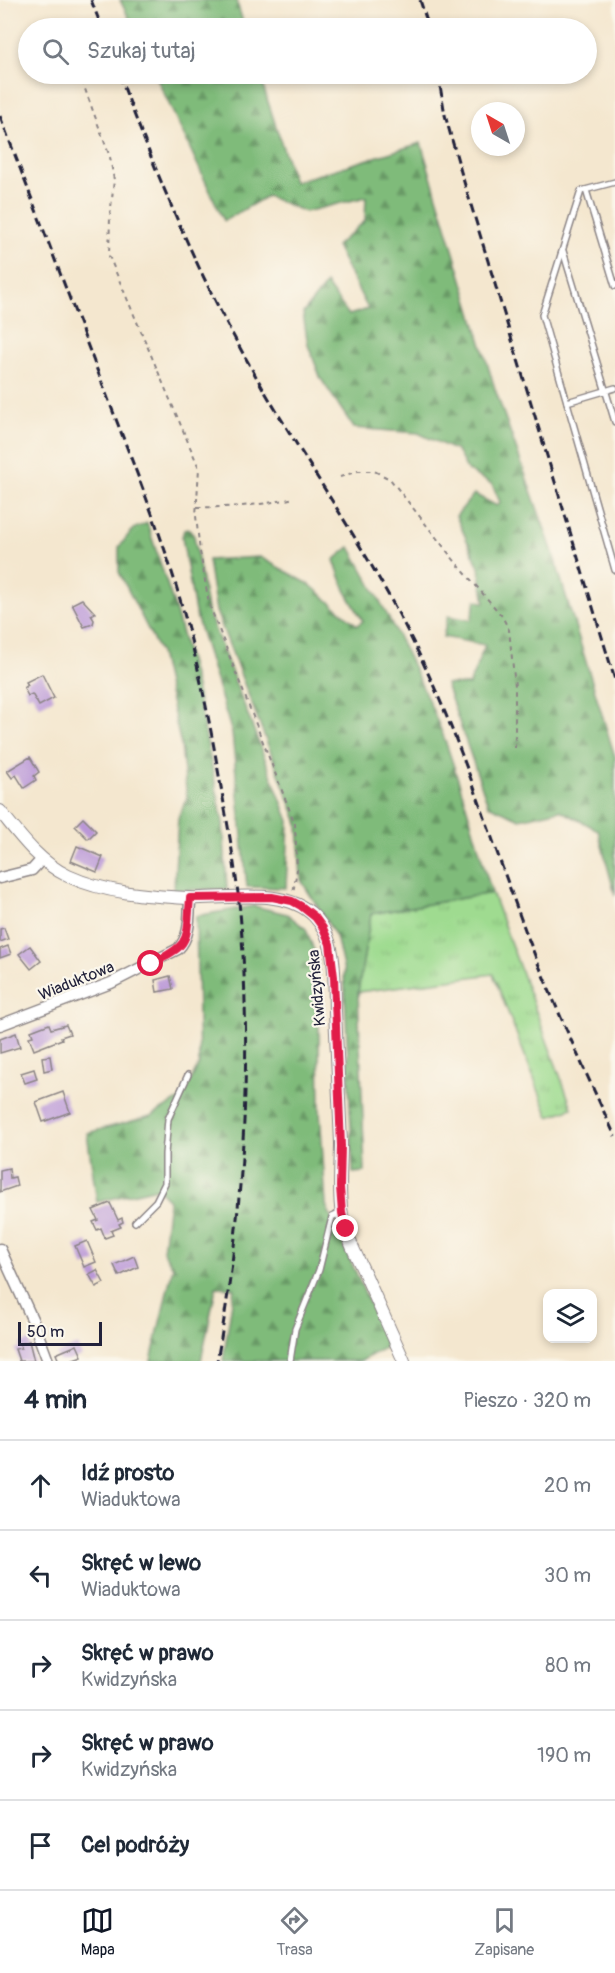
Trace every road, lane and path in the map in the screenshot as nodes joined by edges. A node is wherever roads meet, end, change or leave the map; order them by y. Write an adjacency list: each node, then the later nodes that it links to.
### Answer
1 (83, 84): 12 (path)
2 (615, 182): 3 (lane)
3 (586, 190): 4 (lane); 5 (lane)
4 (562, 250): 7 (lane); 8 (lane)
5 (615, 286)
6 (615, 388): 7 (lane)
7 (606, 391): 8 (lane); 9 (lane)
8 (567, 402): 13 (lane)
9 (615, 422)
10 (340, 477): 14 (path)
11 (295, 498): 12 (path)
12 (197, 507): 19 (path)
13 (615, 570)
14 (515, 748)
15 (0, 811): 16 (street, Kwidzyńska)
16 (42, 859): 17 (street); 18 (street, Kwidzyńska)
17 (0, 878)
18 (190, 898): 19 (street, Kwidzyńska); 20 (street, Wiaduktowa)
19 (292, 901): 22 (street, Kwidzyńska)
20 (0, 1024)
21 (188, 1076): 23 (lane)
22 (342, 1213): 26 (lane); 27 (street, Kwidzyńska)
23 (135, 1222)
24 (0, 1249): 25 (street)
25 (48, 1361)
26 (290, 1361)
27 (404, 1361)

